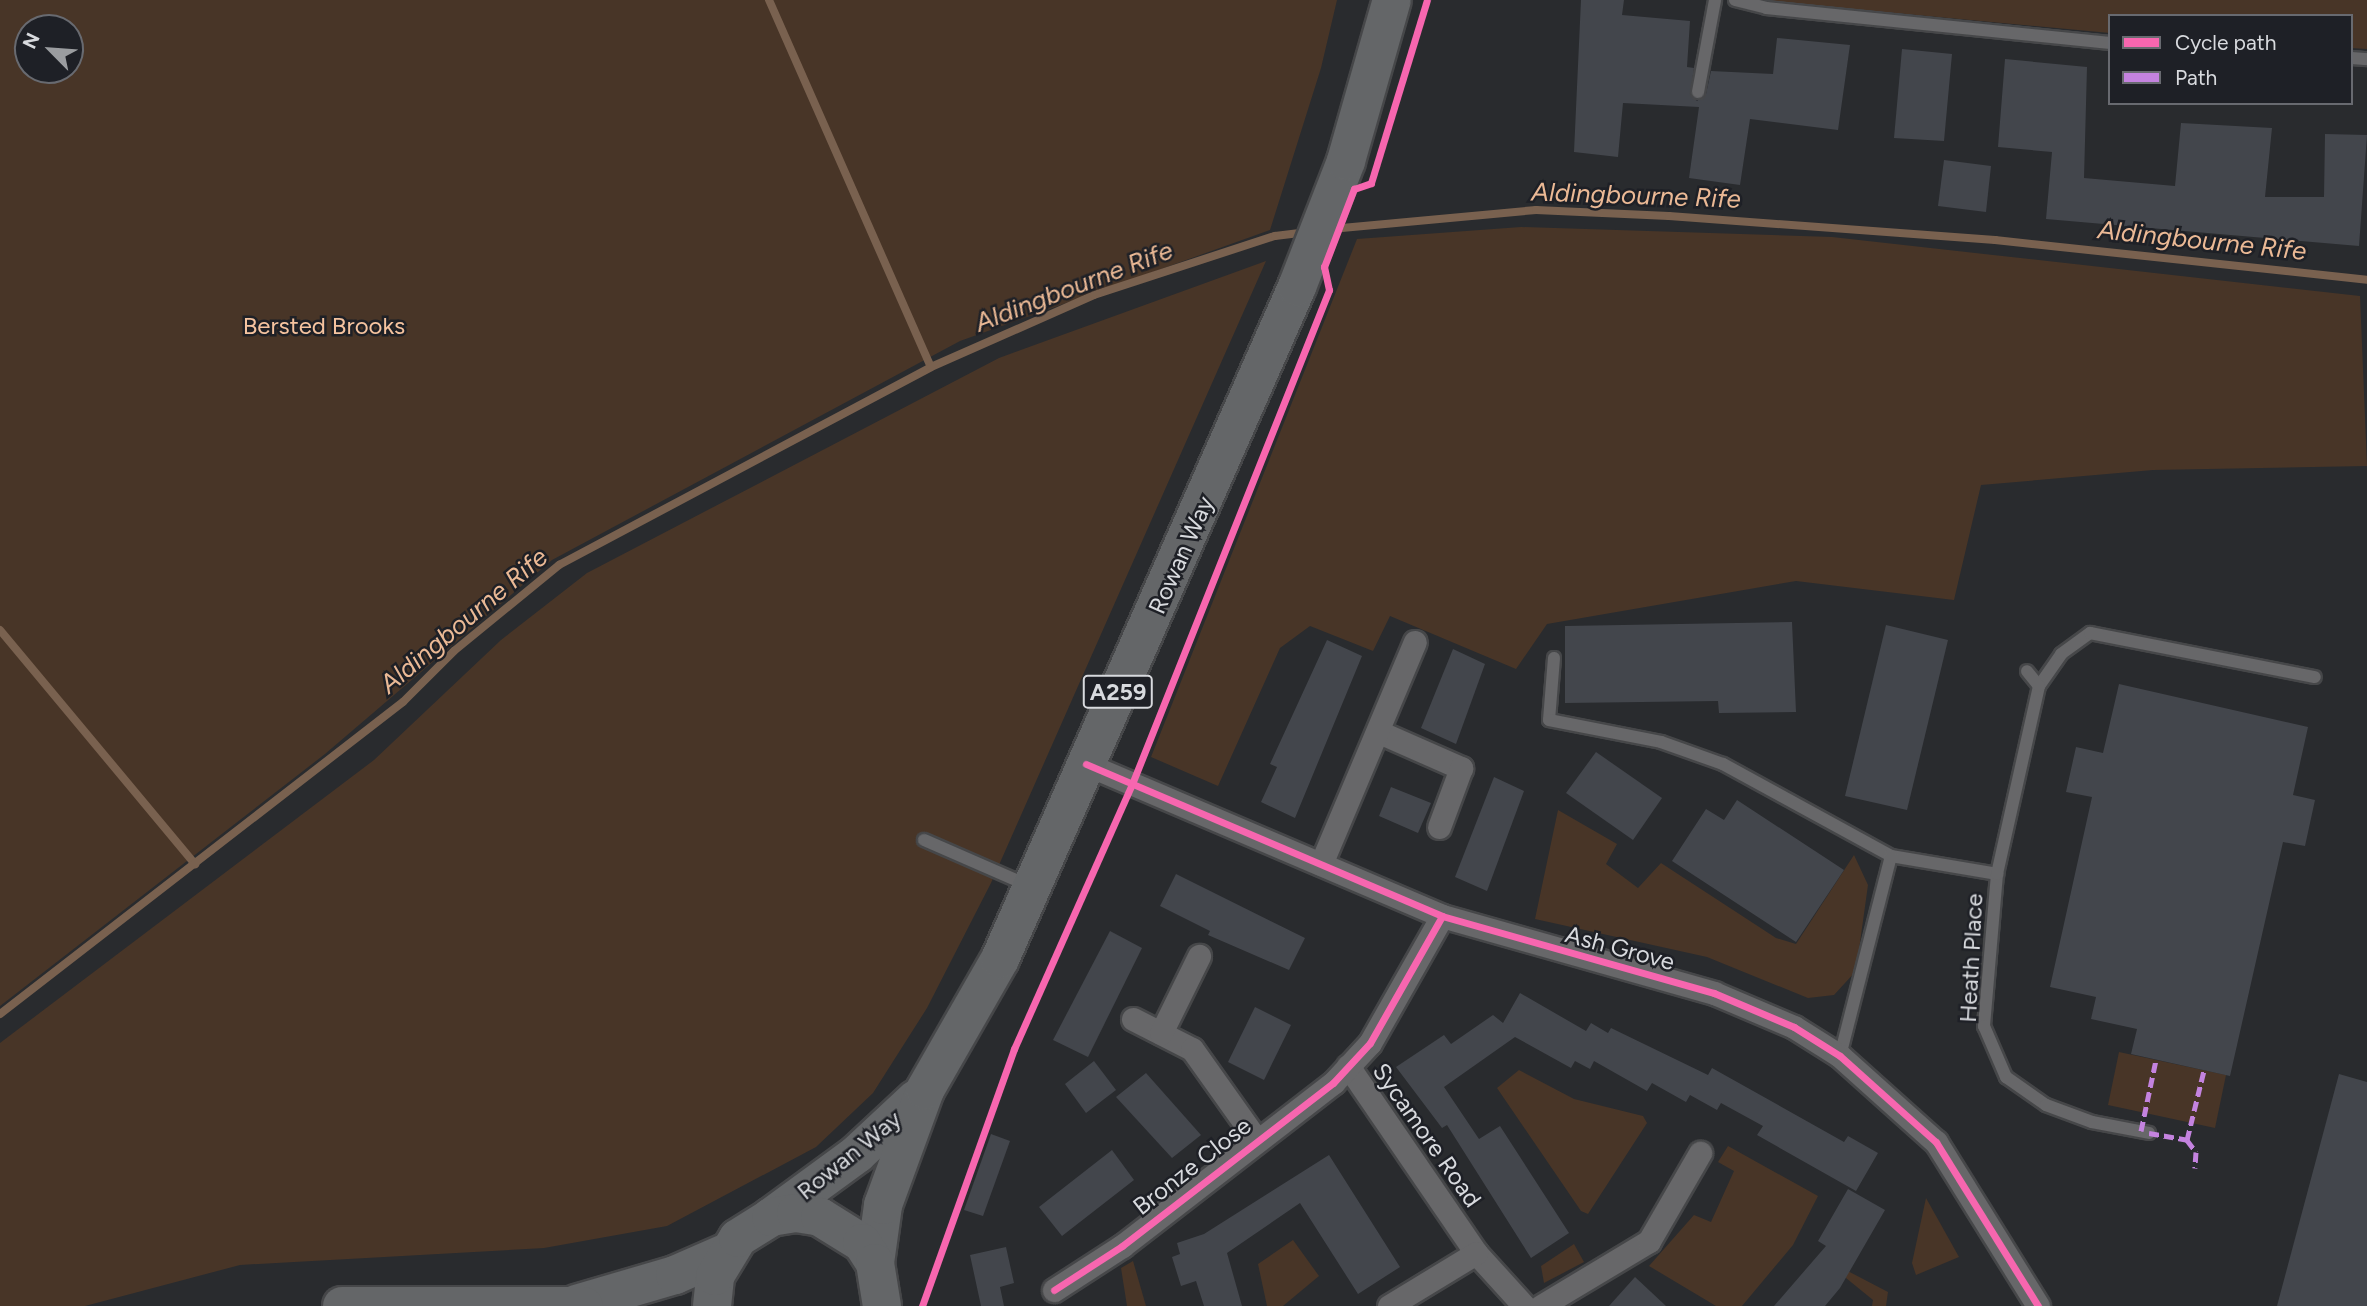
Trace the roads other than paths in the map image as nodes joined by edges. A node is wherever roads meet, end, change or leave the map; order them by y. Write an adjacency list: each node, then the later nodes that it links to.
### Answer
1 (1392, 0): 13 (highway, Rowan Way / A259)
2 (1715, 0): 6 (lane)
3 (1735, 0): 4 (lane)
4 (1822, 6): 5 (lane)
5 (2108, 43)
6 (1698, 93)
7 (1415, 642): 12 (street)
8 (1555, 658): 16 (lane, Heath Place)
9 (2026, 671): 11 (lane)
10 (2315, 677): 11 (lane)
11 (2039, 686): 18 (lane)
12 (1378, 732): 14 (street); 17 (street)
13 (1086, 764): 17 (street, Ash Grove); 19 (highway, Rowan Way / A259)
14 (1439, 827)
15 (924, 840): 19 (lane)
16 (1891, 856): 18 (lane, Heath Place); 24 (lane)
17 (1321, 864): 20 (street, Ash Grove)
18 (1997, 874): 27 (lane, Heath Place)
19 (1032, 886): 26 (highway, Rowan Way / A259)
20 (1442, 916): 24 (street, Ash Grove); 25 (street, Sycamore Road)
21 (1199, 956): 23 (street)
22 (1133, 1019): 23 (street, Bronze Close)
23 (1161, 1033): 28 (street, Bronze Close)
24 (1840, 1056): 42 (street, Ash Grove)
25 (1348, 1066): 28 (street, Bronze Close); 32 (street, Sycamore Road)
26 (925, 1090): 30 (highway, Rowan Way / A259); 33 (highway, Rowan Way / A259)
27 (2149, 1133)
28 (1256, 1139): 34 (street, Bronze Close)
29 (1700, 1153): 41 (street)
30 (771, 1217): 31 (highway, Rowan Way); 33 (highway)
31 (725, 1253): 35 (highway); 37 (highway)
32 (1476, 1253): 39 (street); 40 (street, Sycamore Road)
33 (875, 1264): 38 (highway)
34 (1054, 1290)
35 (580, 1305): 36 (highway)
36 (342, 1306)
37 (712, 1306)
38 (882, 1306)
39 (1389, 1306)
40 (1524, 1306)
41 (1541, 1306)
42 (2038, 1306)

